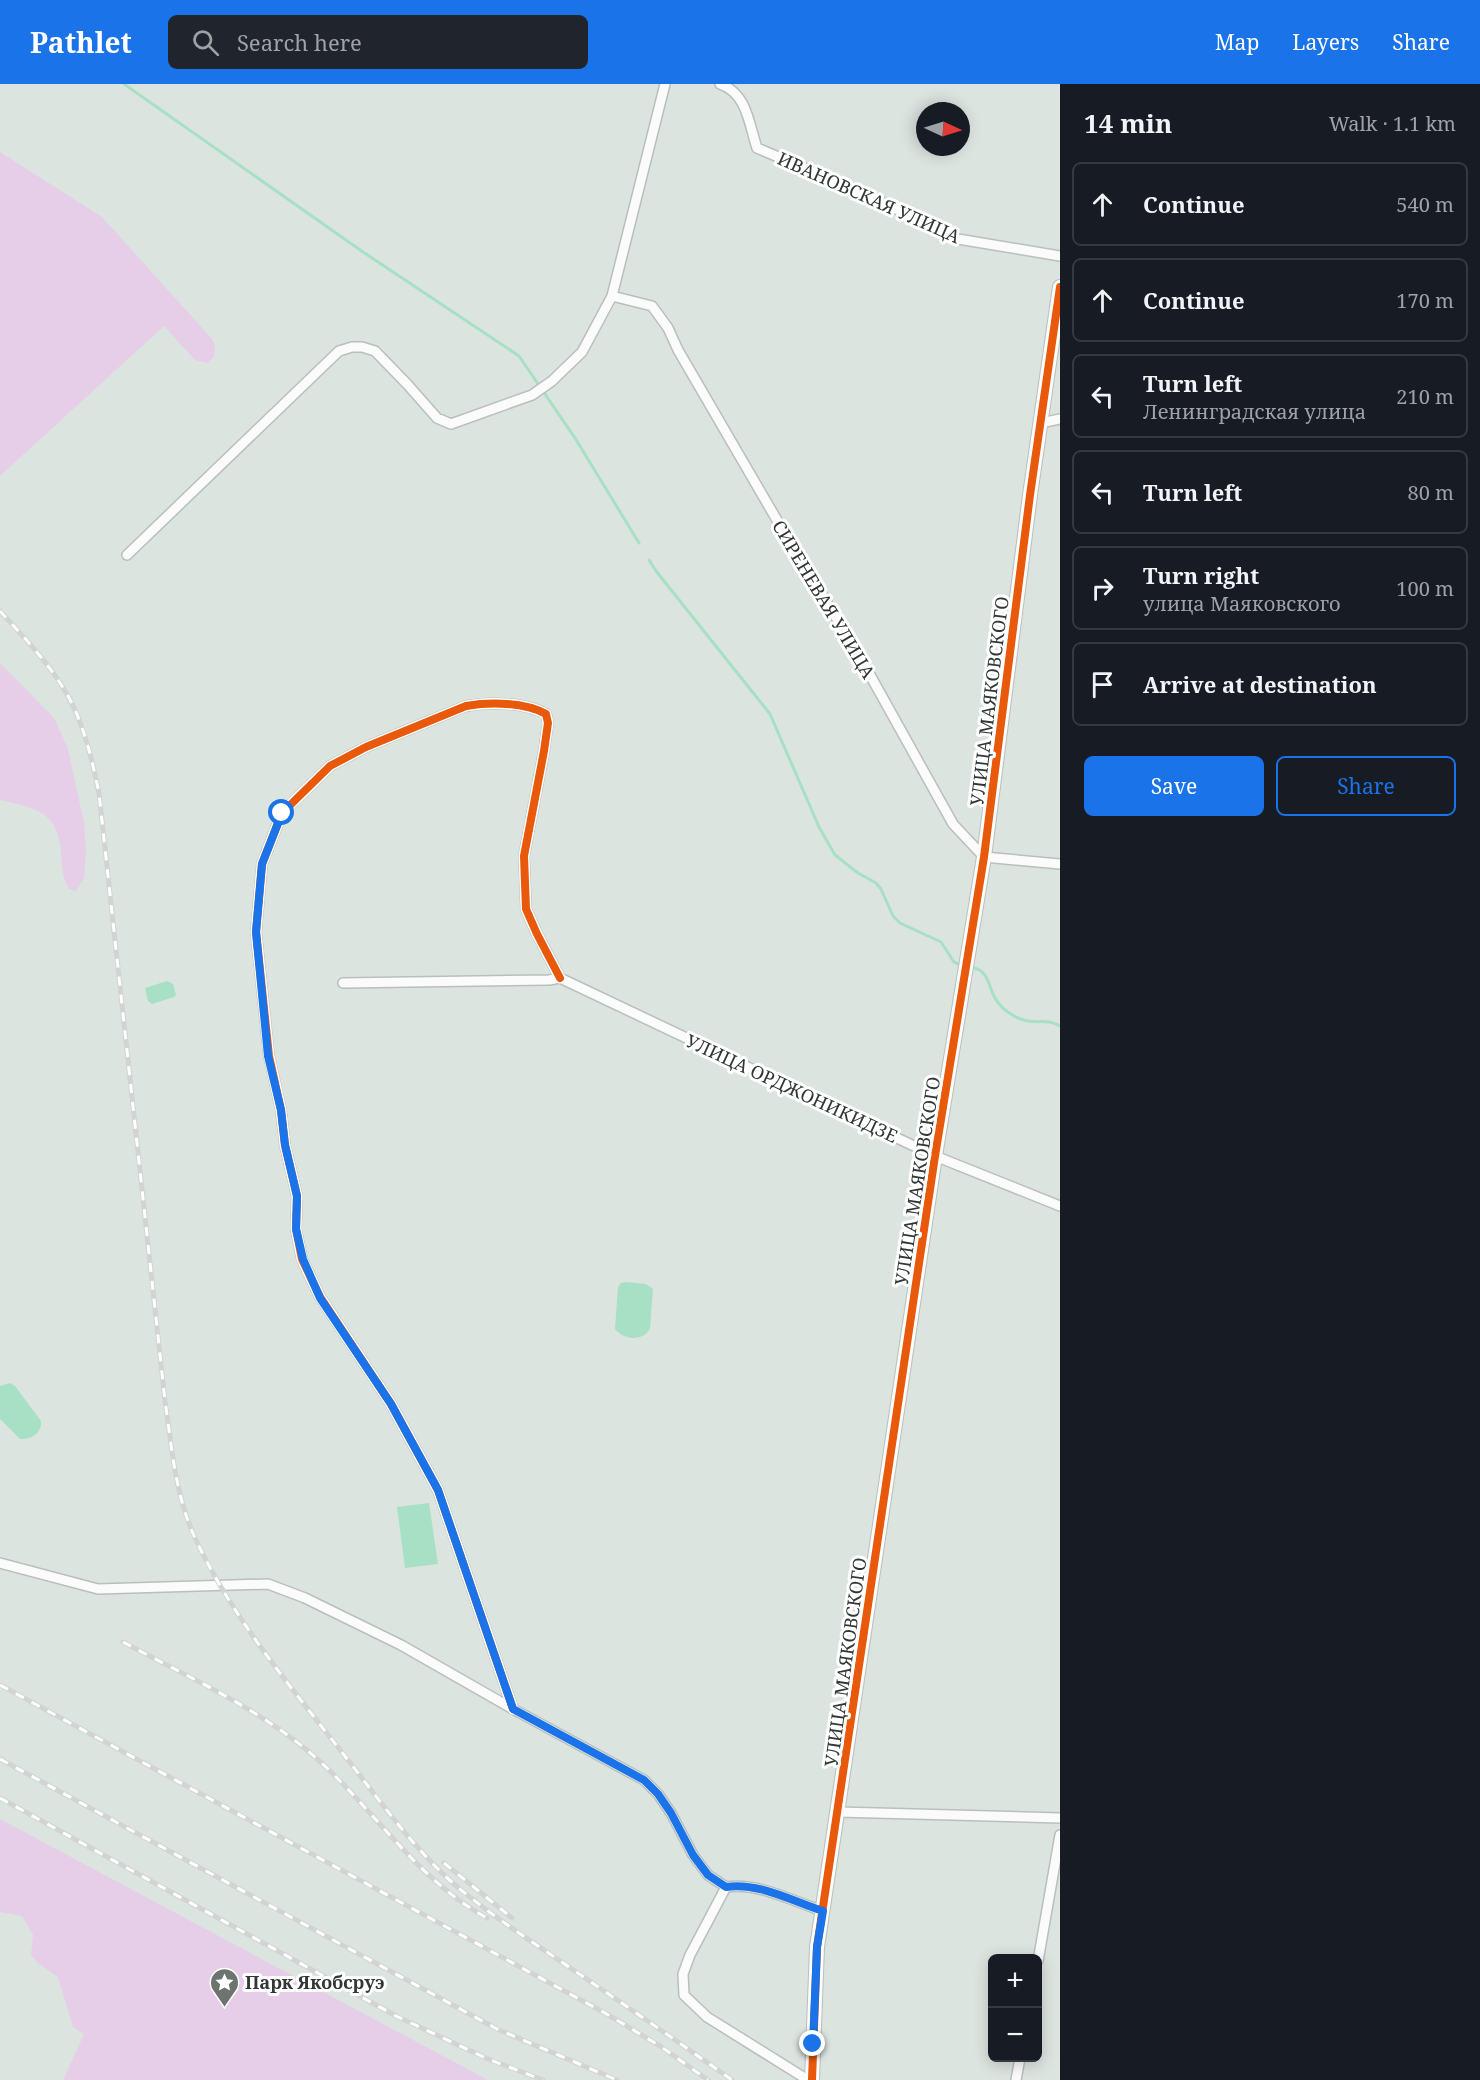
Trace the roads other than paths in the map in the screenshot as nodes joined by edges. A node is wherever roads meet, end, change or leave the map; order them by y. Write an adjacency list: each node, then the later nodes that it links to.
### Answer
1 (666, 84): 5 (street)
2 (720, 84): 3 (street, ИВАНОВСКАЯ УЛИЦА)
3 (1060, 256)
4 (1060, 287): 7 (street, УЛИЦА МАЯКОВСКОГО)
5 (612, 296): 8 (street); 9 (street, СИРЕНЕВАЯ УЛИЦА)
6 (1060, 419): 7 (street)
7 (1041, 423): 9 (street, УЛИЦА МАЯКОВСКОГО)
8 (126, 555)
9 (984, 857): 10 (street); 13 (street, УЛИЦА МАЯКОВСКОГО)
10 (1060, 864)
11 (560, 978): 12 (street); 13 (street, УЛИЦА ОРДЖОНИКИДЗЕ); 16 (street)
12 (343, 983)
13 (936, 1156): 14 (street, УЛИЦА ОРДЖОНИКИДЗЕ); 17 (street, УЛИЦА МАЯКОВСКОГО)
14 (1060, 1206)
15 (0, 1563): 16 (street)
16 (513, 1709): 20 (street)
17 (838, 1812): 18 (street); 21 (street, УЛИЦА МАЯКОВСКОГО)
18 (1060, 1818)
19 (1060, 1835): 22 (street)
20 (726, 1887): 21 (street); 24 (street)
21 (823, 1911): 24 (street, УЛИЦА МАЯКОВСКОГО)
22 (1039, 1954)
23 (1019, 2062): 25 (street)
24 (810, 2080)
25 (1016, 2080)

